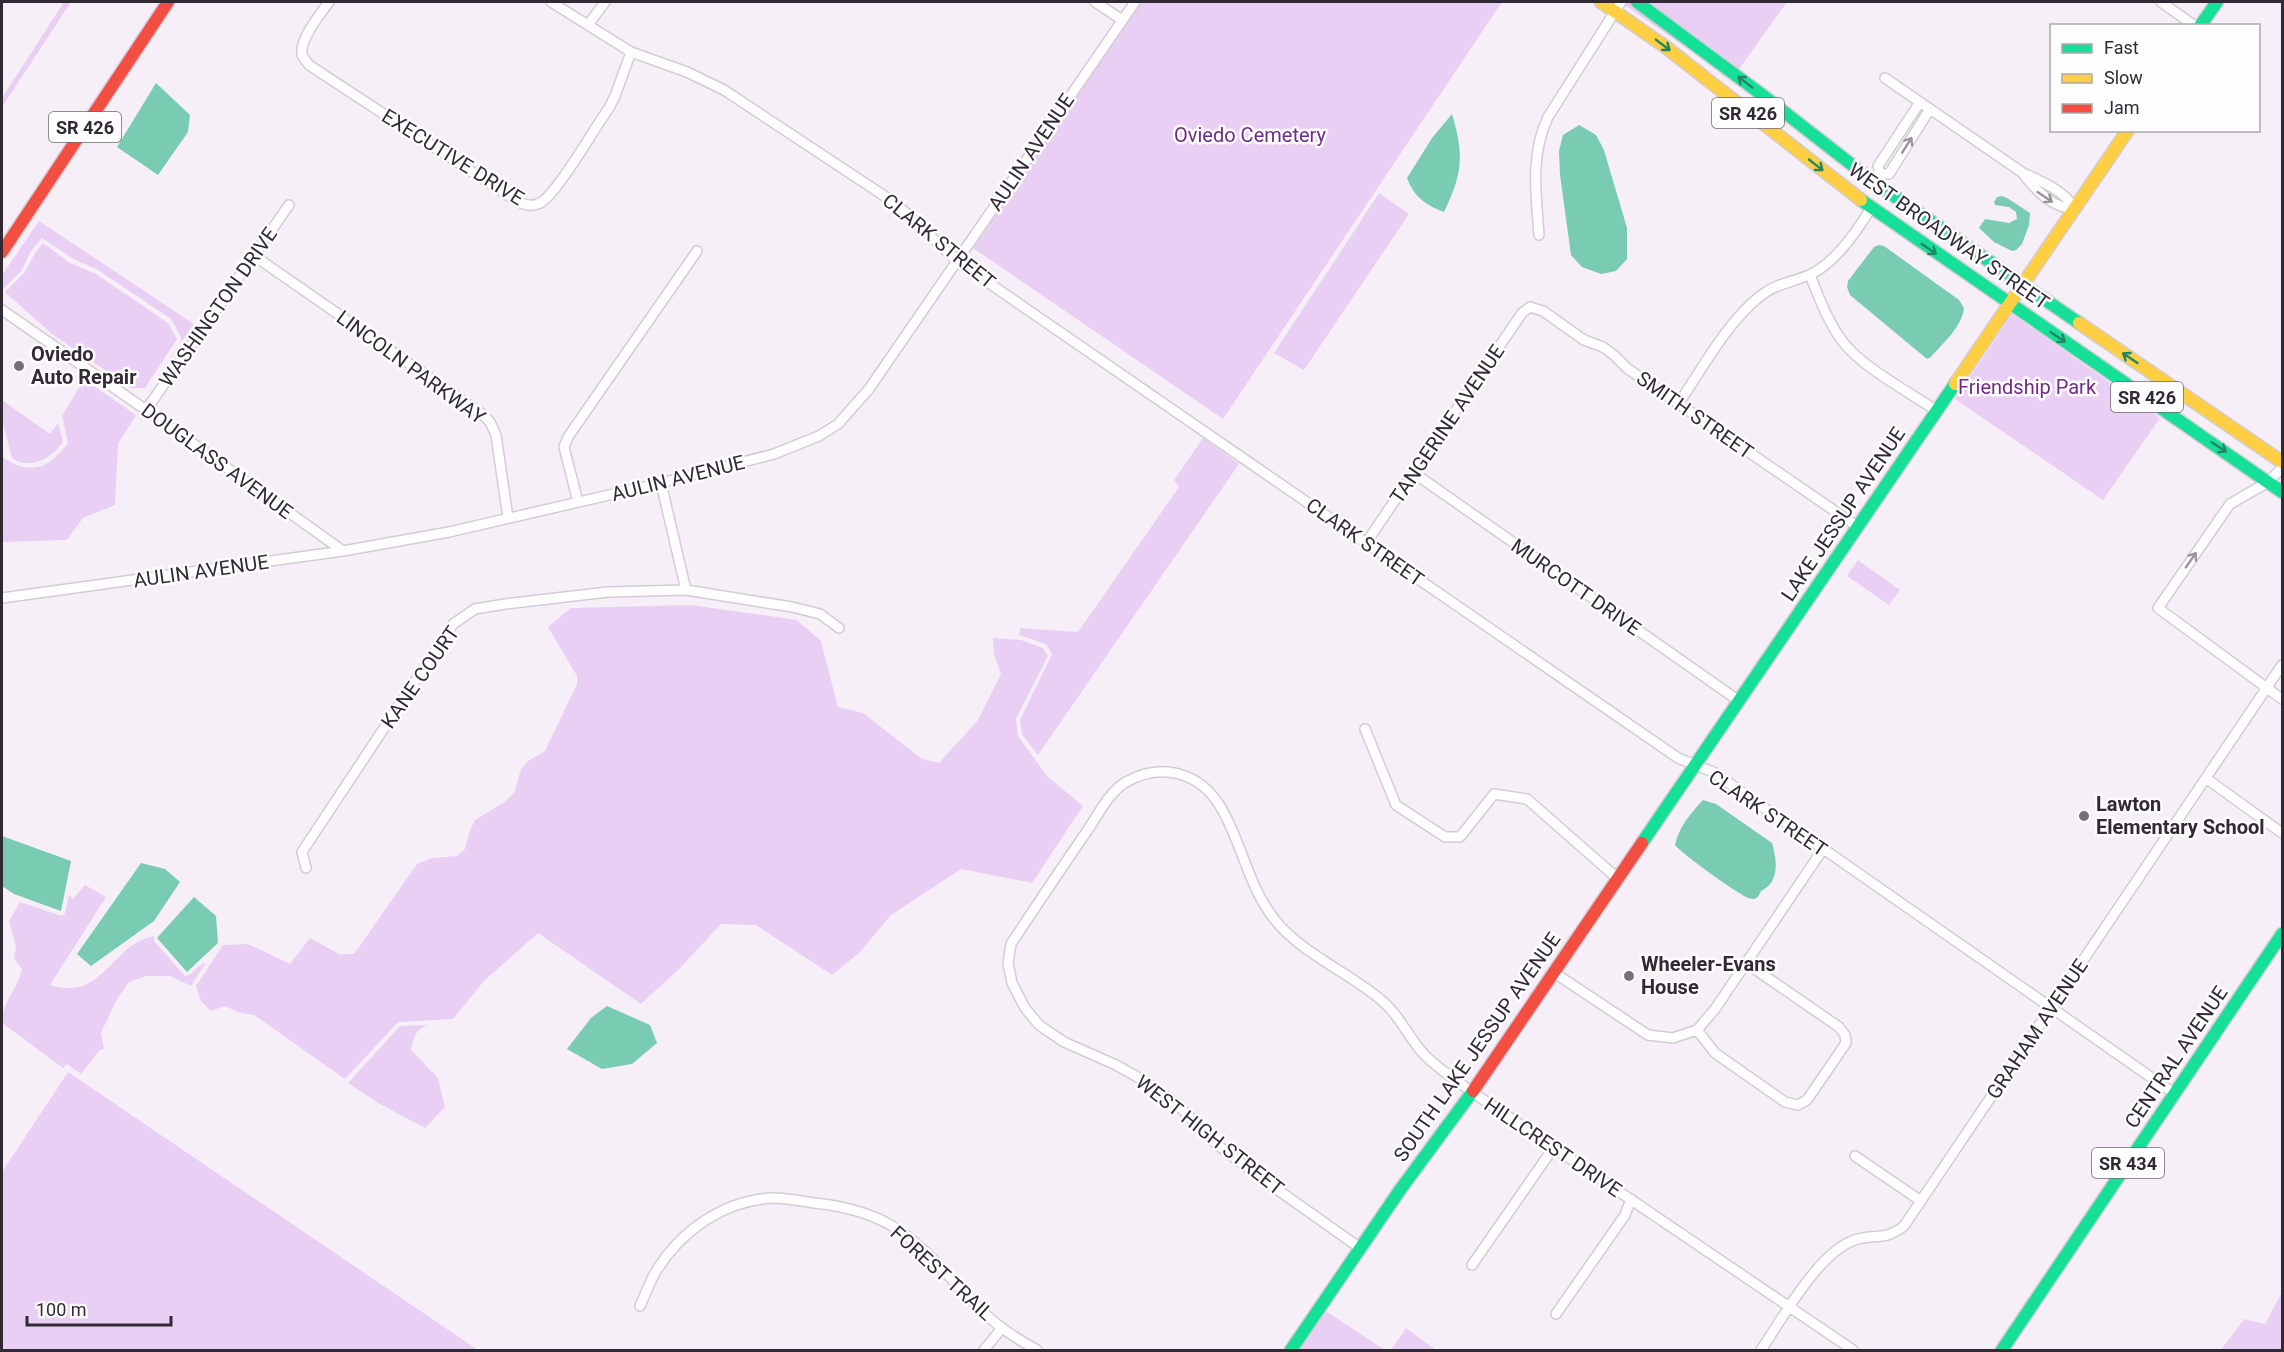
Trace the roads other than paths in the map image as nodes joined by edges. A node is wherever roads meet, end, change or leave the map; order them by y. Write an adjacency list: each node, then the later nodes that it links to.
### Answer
1 (168, 2): 27 (main road, SR 426)
2 (329, 2): 16 (street, EXECUTIVE DRIVE)
3 (551, 2): 15 (street, CLARK STREET)
4 (605, 2): 15 (street)
5 (1095, 2): 12 (street)
6 (1135, 2): 12 (street, AULIN AVENUE)
7 (1601, 2): 11 (main road, WEST BROADWAY STREET / SR 426)
8 (1637, 2): 21 (main road, WEST BROADWAY STREET / SR 426, one-way to 8)
9 (2161, 2): 13 (street)
10 (2217, 2): 14 (main road)
11 (1618, 6): 23 (main road, WEST BROADWAY STREET / SR 426, one-way to 23); 25 (street)
12 (1122, 20): 29 (street, AULIN AVENUE)
13 (2192, 24)
14 (2201, 24)
15 (588, 25): 16 (street, CLARK STREET)
16 (631, 52): 29 (street, CLARK STREET)
17 (1885, 78): 18 (street)
18 (1920, 102): 19 (street); 21 (street)
19 (1930, 109): 21 (street, one-way to 19); 24 (street)
20 (2127, 132): 24 (main road, LAKE JESSUP AVENUE)
21 (1877, 178): 31 (main road, WEST BROADWAY STREET / SR 426)
22 (289, 205): 28 (street, WASHINGTON DRIVE)
23 (1870, 207): 30 (street); 32 (main road, WEST BROADWAY STREET / SR 426, one-way to 32)
24 (2075, 209): 31 (main road, LAKE JESSUP AVENUE)
25 (1539, 235)
26 (697, 251): 44 (street)
27 (2, 252)
28 (253, 255): 36 (street, WASHINGTON DRIVE); 45 (street, LINCOLN PARKWAY)
29 (957, 261): 42 (street, AULIN AVENUE); 47 (street, CLARK STREET)
30 (1810, 275): 35 (street); 37 (street)
31 (2023, 285): 32 (main road, LAKE JESSUP AVENUE); 38 (main road, WEST BROADWAY STREET / SR 426, one-way to 31)
32 (2010, 304): 37 (main road, LAKE JESSUP AVENUE); 41 (main road, WEST BROADWAY STREET / SR 426, one-way to 41)
33 (1530, 307): 35 (street, SMITH STREET); 40 (street, TANGERINE AVENUE)
34 (2, 310): 36 (street, DOUGLASS AVENUE)
35 (1678, 404): 46 (street, SMITH STREET)
36 (146, 410): 48 (street, DOUGLASS AVENUE)
37 (1936, 411): 46 (main road, LAKE JESSUP AVENUE)
38 (2283, 462)
39 (2283, 468): 41 (street)
40 (1414, 473): 47 (street, TANGERINE AVENUE); 55 (street, MURCOTT DRIVE)
41 (2268, 482): 43 (main road, WEST BROADWAY STREET / SR 426); 53 (street, one-way to 41)
42 (661, 483): 44 (street, AULIN AVENUE); 49 (street)
43 (2283, 492)
44 (578, 502): 45 (street, AULIN AVENUE)
45 (508, 518): 48 (street, AULIN AVENUE)
46 (1858, 527): 55 (main road, LAKE JESSUP AVENUE)
47 (1366, 543): 57 (street, CLARK STREET)
48 (343, 551): 50 (street, AULIN AVENUE)
49 (686, 590): 51 (street, KANE COURT); 61 (street, KANE COURT)
50 (2, 598)
51 (839, 628)
52 (2283, 665): 53 (street, GRAHAM AVENUE)
53 (2267, 688): 54 (street); 58 (street, GRAHAM AVENUE)
54 (2283, 699)
55 (1739, 701): 57 (main road, LAKE JESSUP AVENUE)
56 (1365, 729): 62 (street)
57 (1694, 766): 60 (street, CLARK STREET); 62 (main road, SOUTH LAKE JESSUP AVENUE)
58 (2207, 779): 59 (street); 67 (street, GRAHAM AVENUE)
59 (2283, 833)
60 (1824, 849): 65 (street); 67 (street, CLARK STREET)
61 (306, 868)
62 (1617, 878): 66 (main road, SOUTH LAKE JESSUP AVENUE)
63 (1052, 882): 69 (street, HILLCREST DRIVE); 75 (street, WEST HIGH STREET)
64 (2283, 934): 70 (main road, CENTRAL AVENUE / SR 434)
65 (1746, 963): 68 (street); 68 (street)
66 (1553, 972): 68 (street); 69 (main road, SOUTH LAKE JESSUP AVENUE)
67 (2052, 1008): 70 (street, CLARK STREET); 74 (street, GRAHAM AVENUE)
68 (1697, 1030)
69 (1472, 1092): 71 (street, HILLCREST DRIVE); 75 (main road, SOUTH LAKE JESSUP AVENUE)
70 (2175, 1094): 86 (main road, CENTRAL AVENUE / SR 434)
71 (1554, 1147): 73 (street, HILLCREST DRIVE); 76 (street)
72 (1855, 1156): 74 (street)
73 (1631, 1199): 78 (street, HILLCREST DRIVE); 79 (street)
74 (1921, 1201): 78 (street, GRAHAM AVENUE)
75 (1360, 1248): 83 (main road, SOUTH LAKE JESSUP AVENUE)
76 (1472, 1265)
77 (640, 1306): 80 (street, FOREST TRAIL)
78 (1790, 1307): 84 (street, GRAHAM AVENUE); 85 (street, HILLCREST DRIVE)
79 (1556, 1314)
80 (1002, 1328): 81 (street); 82 (street, FOREST TRAIL)
81 (984, 1350)
82 (1036, 1350)
83 (1291, 1350)
84 (1761, 1350)
85 (1853, 1350)
86 (2002, 1350)

